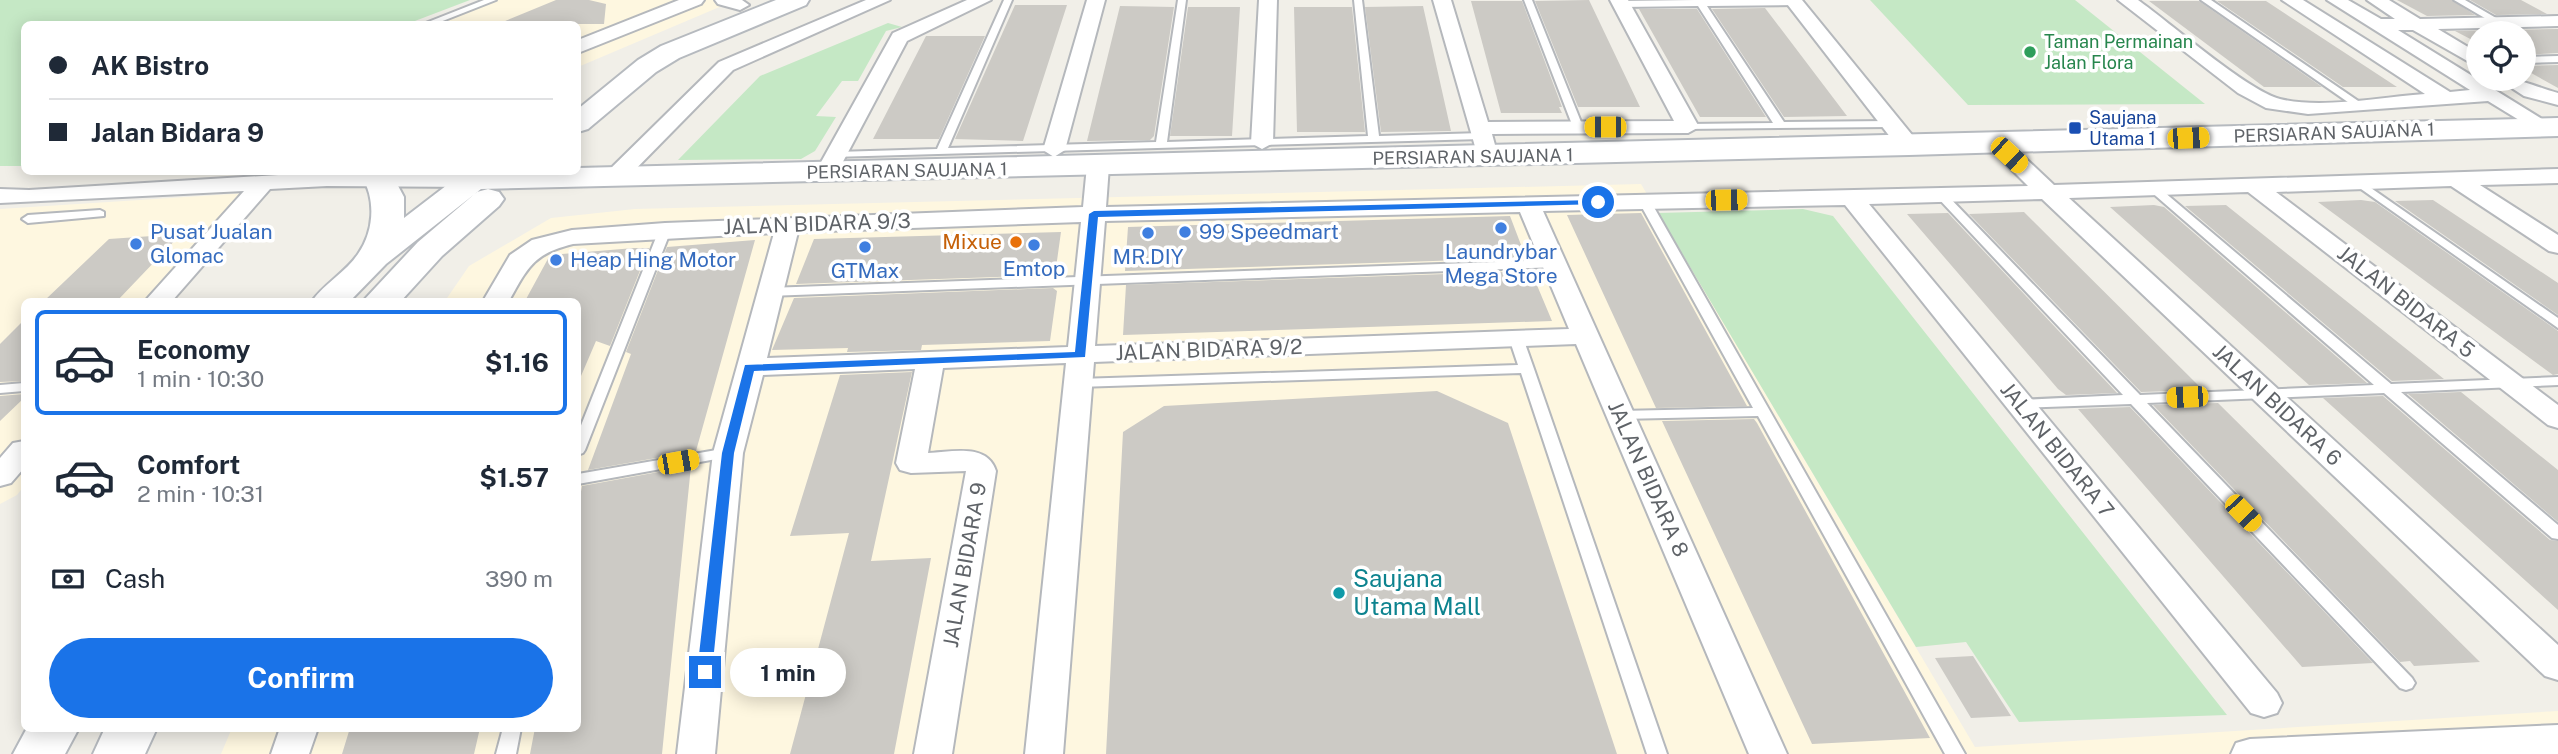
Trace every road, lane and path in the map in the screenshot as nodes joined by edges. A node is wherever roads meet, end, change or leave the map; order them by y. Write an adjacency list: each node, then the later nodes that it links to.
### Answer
1 (492, 0): 26 (lane)
2 (656, 0): 24 (street)
3 (797, 0): 39 (street)
4 (881, 0): 64 (street)
5 (982, 0): 58 (street)
6 (1008, 0): 57 (lane)
7 (1096, 0): 56 (street)
8 (1182, 0): 55 (lane)
9 (1268, 0): 53 (street)
10 (1358, 0): 51 (lane)
11 (1442, 0): 52 (street)
12 (1528, 0): 46 (lane)
13 (2127, 0): 43 (street)
14 (2205, 0): 43 (lane)
15 (2291, 0): 41 (street)
16 (2336, 0): 32 (street)
17 (2376, 0): 31 (street)
18 (2458, 0): 27 (lane)
19 (2546, 0): 25 (street)
20 (1700, 1): 21 (lane); 23 (lane); 45 (lane)
21 (1794, 1): 49 (street)
22 (739, 2): 38 (street)
23 (1620, 2): 47 (street)
24 (688, 3): 33 (street)
25 (2558, 6)
26 (436, 21)
27 (2496, 21)
28 (2536, 21): 29 (street)
29 (2558, 21)
30 (2466, 23): 31 (street)
31 (2416, 24): 32 (street); 34 (street)
32 (2376, 25): 40 (street)
33 (581, 46)
34 (2466, 54)
35 (2558, 59): 36 (lane)
36 (2536, 60)
37 (2535, 91): 42 (street)
38 (581, 93)
39 (611, 95): 44 (street); 50 (street)
40 (2491, 95): 41 (street); 48 (street)
41 (2446, 98): 43 (street)
42 (2553, 99)
43 (2359, 105)
44 (581, 120)
45 (1781, 126): 47 (lane); 49 (lane)
46 (1578, 127): 47 (street); 52 (street)
47 (1688, 127)
48 (2551, 127): 54 (street, PERSIARAN SAUJANA 1)
49 (1899, 135): 52 (street, PERSIARAN SAUJANA 1); 54 (street, PERSIARAN SAUJANA 1)
50 (581, 138)
51 (1374, 139): 52 (lane); 53 (lane)
52 (1482, 140): 59 (street, PERSIARAN SAUJANA 1)
53 (1262, 143): 55 (lane)
54 (1997, 144): 71 (street, JALAN BIDARA 6)
55 (1161, 145): 56 (lane)
56 (1054, 150): 57 (lane)
57 (942, 152): 58 (lane)
58 (831, 164): 59 (street, PERSIARAN SAUJANA 1); 64 (street, PERSIARAN SAUJANA 1)
59 (1098, 166): 77 (street)
60 (331, 175): 68 (street)
61 (388, 175): 84 (street)
62 (442, 175): 63 (street)
63 (497, 176): 64 (street, PERSIARAN SAUJANA 1); 83 (street); 84 (street)
64 (589, 177): 83 (street)
65 (2555, 178): 66 (street, JALAN BIDARA 9/3)
66 (2455, 179): 67 (street, JALAN BIDARA 9/3); 82 (street)
67 (2358, 182): 69 (street, JALAN BIDARA 9/3); 92 (lane)
68 (263, 183): 73 (street); 88 (street)
69 (2253, 185): 70 (street, JALAN BIDARA 9/3); 100 (street, JALAN BIDARA 5)
70 (2153, 188): 71 (street, JALAN BIDARA 9/3); 103 (lane)
71 (2049, 192): 72 (street, JALAN BIDARA 9/3); 104 (street, JALAN BIDARA 6)
72 (1941, 195): 74 (street, JALAN BIDARA 9/3); 105 (lane)
73 (0, 196)
74 (1851, 198): 75 (street, JALAN BIDARA 9/3); 106 (street, JALAN BIDARA 7)
75 (1645, 202): 76 (street, JALAN BIDARA 9/3); 107 (lane)
76 (1528, 204): 77 (street, JALAN BIDARA 9/3); 85 (street, JALAN BIDARA 8)
77 (1094, 214): 80 (street, JALAN BIDARA 9/3); 86 (street)
78 (100, 215): 79 (lane)
79 (28, 219)
80 (788, 225): 81 (street, JALAN BIDARA 9/3); 87 (street)
81 (665, 230): 91 (street, JALAN BIDARA 9/3); 110 (lane)
82 (2558, 246)
83 (430, 249): 90 (street)
84 (374, 257): 89 (street)
85 (1554, 264): 86 (lane); 93 (street, JALAN BIDARA 8)
86 (1087, 281): 87 (lane); 97 (street)
87 (768, 292): 96 (street)
88 (161, 298)
89 (333, 298)
90 (384, 298)
91 (498, 298)
92 (2558, 324)
93 (1585, 336): 94 (street, JALAN BIDARA 9/2); 108 (street, JALAN BIDARA 8)
94 (1516, 338): 97 (street, JALAN BIDARA 9/2); 98 (lane)
95 (930, 360): 96 (street, JALAN BIDARA 9/2); 97 (street, JALAN BIDARA 9/2); 131 (street, JALAN BIDARA 9)
96 (749, 368): 112 (street)
97 (1079, 369): 98 (lane); 132 (street)
98 (1527, 369): 133 (lane)
99 (2558, 382): 100 (lane)
100 (2511, 383): 103 (lane); 109 (street, JALAN BIDARA 5)
101 (21, 387): 102 (lane)
102 (0, 389)
103 (2384, 389): 104 (lane); 115 (lane)
104 (2266, 394): 105 (lane); 116 (street, JALAN BIDARA 6)
105 (2135, 399): 106 (lane); 117 (lane)
106 (2019, 404): 118 (street, JALAN BIDARA 7)
107 (1761, 412): 108 (lane); 135 (lane)
108 (1620, 415): 134 (street, JALAN BIDARA 8)
109 (2558, 419)
110 (581, 442)
111 (21, 453): 113 (street)
112 (728, 453): 114 (lane); 130 (street)
113 (0, 477)
114 (581, 478)
115 (2558, 534)
116 (2558, 666)
117 (2406, 683)
118 (2263, 703)
119 (51, 732): 126 (street)
120 (129, 732): 127 (street)
121 (298, 732): 128 (street)
122 (511, 732): 129 (lane)
123 (2558, 740): 124 (street)
124 (2510, 748): 125 (street)
125 (2325, 752): 136 (street)
126 (38, 754)
127 (119, 754)
128 (290, 754)
129 (506, 754)
130 (696, 754)
131 (933, 754)
132 (1044, 754)
133 (1657, 754)
134 (1768, 754)
135 (1955, 754)
136 (2250, 754)

